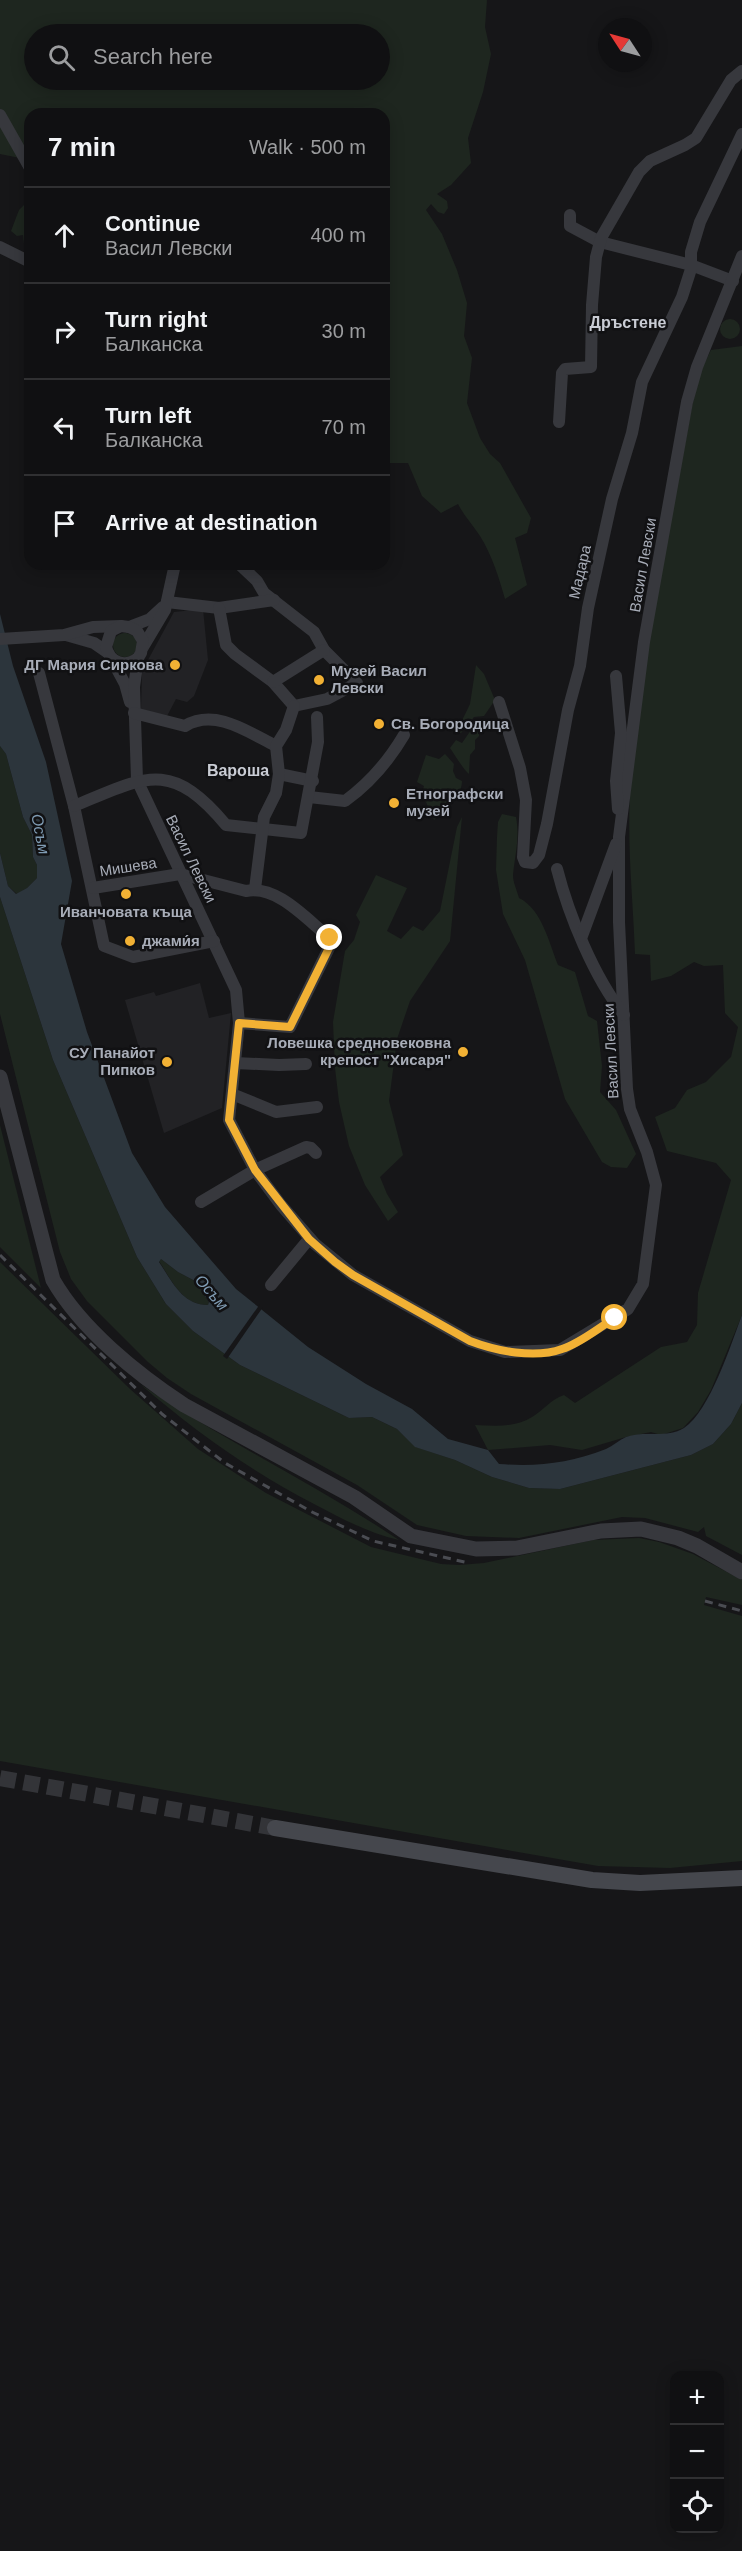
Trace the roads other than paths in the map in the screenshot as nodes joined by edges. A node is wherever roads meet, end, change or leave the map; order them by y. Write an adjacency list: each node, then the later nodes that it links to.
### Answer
1 (742, 71): 6 (street)
2 (0, 115): 4 (street)
3 (742, 134): 10 (street, Мадара)
4 (24, 157)
5 (570, 215): 6 (street)
6 (600, 242): 10 (street); 12 (street)
7 (0, 247): 9 (street)
8 (742, 256): 11 (street, Васил Левски)
9 (24, 259)
10 (691, 265): 11 (street); 27 (street, Мадара)
11 (733, 281): 39 (street, Васил Левски)
12 (559, 422)
13 (174, 570): 16 (street)
14 (245, 570): 15 (street)
15 (274, 600): 17 (street); 21 (street)
16 (167, 602): 17 (street); 18 (street); 22 (street)
17 (219, 608): 26 (street)
18 (125, 626): 19 (street); 22 (street); 23 (street)
19 (64, 635): 20 (street); 23 (street)
20 (0, 639)
21 (324, 650): 26 (street); 28 (street)
22 (140, 652): 23 (street); 29 (street)
23 (108, 655): 29 (street)
24 (39, 674): 37 (street)
25 (616, 676): 39 (street)
26 (273, 682): 28 (street)
27 (499, 702)
28 (294, 706): 32 (street)
29 (134, 713): 32 (street); 34 (street, Васил Левски)
30 (317, 717): 35 (street)
31 (404, 735): 36 (street)
32 (276, 746): 33 (street)
33 (279, 774): 35 (street); 38 (street)
34 (136, 780): 37 (street); 38 (street); 41 (street, Васил Левски)
35 (313, 781): 36 (street)
36 (309, 797): 38 (street)
37 (74, 806): 42 (street)
38 (264, 828): 43 (street)
39 (619, 837): 44 (street); 46 (street, Васил Левски)
40 (557, 869): 44 (street)
41 (180, 873): 42 (street, Мишева); 43 (street, Мишева); 45 (street, Васил Левски)
42 (93, 888): 45 (street)
43 (255, 889): 47 (street, Мишева)
44 (582, 936): 46 (street)
45 (214, 941): 47 (street, Васил Левски)
46 (624, 1015): 56 (street, Васил Левски)
47 (239, 1023): 48 (street, Васил Левски)
48 (235, 1063): 49 (street); 51 (street, Васил Левски)
49 (306, 1064)
50 (0, 1077): 58 (street)
51 (232, 1094): 52 (street); 54 (street, Васил Левски)
52 (317, 1107)
53 (316, 1153): 54 (street)
54 (255, 1170): 55 (street); 56 (street, Васил Левски)
55 (201, 1202)
56 (309, 1239): 57 (street)
57 (271, 1285)
58 (742, 1572)
59 (275, 1828): 60 (main road)
60 (742, 1878)

